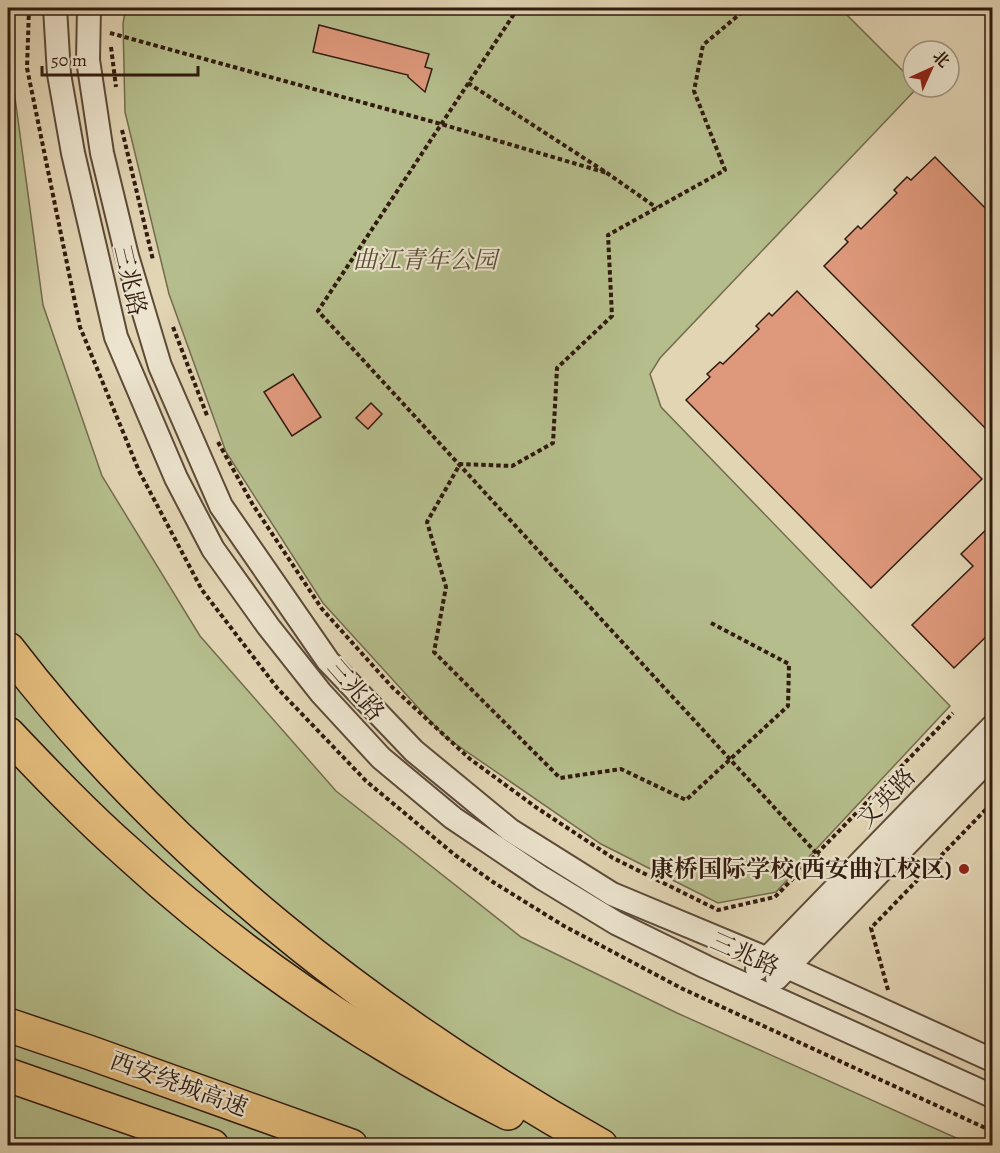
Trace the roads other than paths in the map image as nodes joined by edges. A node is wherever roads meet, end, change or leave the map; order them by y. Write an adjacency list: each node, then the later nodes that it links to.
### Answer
1 (55, 8): 8 (street, 三兆路)
2 (88, 8): 7 (street, 三兆路)
3 (8, 649): 16 (highway)
4 (993, 727): 7 (street, 文英路)
5 (8, 734): 15 (highway)
6 (993, 756): 7 (street, 文英路)
7 (777, 963): 8 (street, 文英路); 10 (street, 三兆路)
8 (754, 988): 12 (street, 三兆路)
9 (8, 1025): 14 (highway, 西安绕城高速)
10 (993, 1060)
11 (8, 1075): 13 (highway, 西安绕城高速)
12 (993, 1096)
13 (212, 1146)
14 (351, 1146)
15 (576, 1146)
16 (601, 1146)

